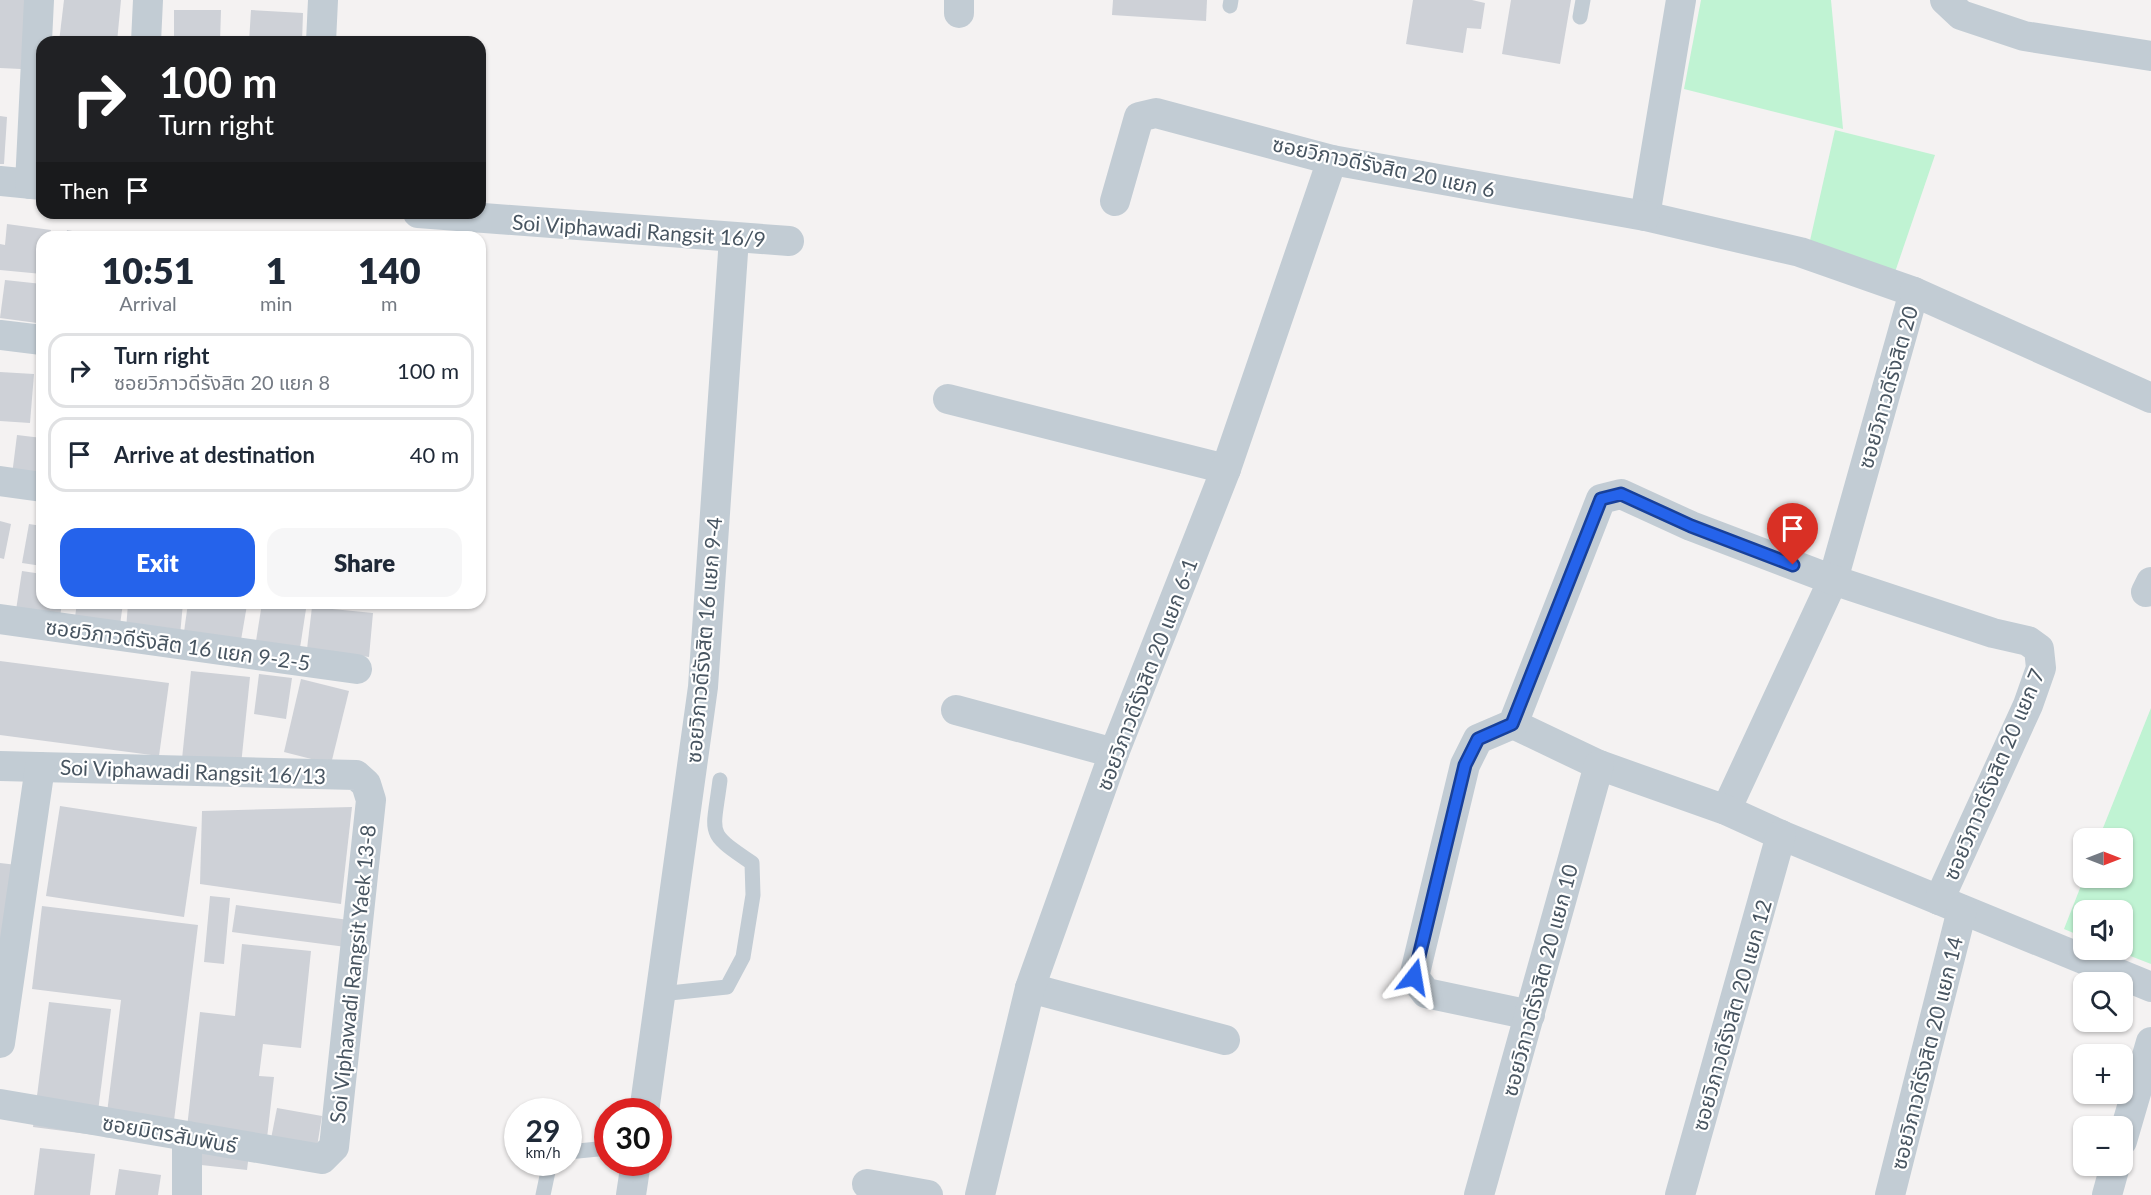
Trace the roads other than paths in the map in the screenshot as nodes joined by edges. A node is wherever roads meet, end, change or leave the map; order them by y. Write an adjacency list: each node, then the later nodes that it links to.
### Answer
1 (39, 0): 8 (street)
2 (148, 0): 9 (street)
3 (322, 0): 10 (street)
4 (1583, 0): 7 (lane)
5 (1681, 0): 16 (street)
6 (1945, 0): 11 (street)
7 (1580, 17)
8 (38, 36)
9 (146, 36)
10 (321, 36)
11 (2151, 56)
12 (1332, 160): 15 (street, ซอยวิภาวดีรังสิต 20 แยก 6); 16 (street, ซอยวิภาวดีรังสิต 20 แยก 6); 25 (street, ซอยวิภาวดีรังสิต 20 แยก 6-1)
13 (0, 181): 14 (street)
14 (36, 185)
15 (1115, 201)
16 (1645, 216): 20 (street, ซอยวิภาวดีรังสิต 20)
17 (486, 218): 18 (street, Soi Viphawadi Rangsit 16/9)
18 (734, 238): 19 (street, Soi Viphawadi Rangsit 16/9); 44 (street, ซอยวิภาวดีรังสิต 16 แยก 9-4)
19 (789, 241)
20 (1914, 292): 23 (street); 28 (street, ซอยวิภาวดีรังสิต 20)
21 (0, 334): 22 (street)
22 (36, 339)
23 (2151, 398)
24 (948, 399): 25 (street)
25 (1226, 469): 33 (street, ซอยวิภาวดีรังสิต 20 แยก 6-1)
26 (0, 481): 27 (street)
27 (36, 486)
28 (1833, 580): 32 (street); 39 (street, ซอยวิภาวดีรังสิต 20); 41 (street, ซอยวิภาวดีรังสิต 20 แยก 7)
29 (0, 619): 30 (street, ซอยวิภาวดีรังสิต 16 แยก 9-2-5)
30 (357, 669)
31 (956, 710): 33 (street)
32 (1512, 724): 34 (street); 45 (street)
33 (1114, 753): 43 (street, ซอยวิภาวดีรังสิต 20 แยก 6-1)
34 (1599, 765): 39 (street); 45 (street, ซอยวิภาวดีรังสิต 20 แยก 10)
35 (0, 766): 36 (street, Soi Viphawadi Rangsit 16/13)
36 (40, 767): 38 (street, Soi Viphawadi Rangsit 16/13); 48 (street)
37 (720, 780): 44 (lane)
38 (371, 800): 53 (street, Soi Viphawadi Rangsit Yaek 13-8)
39 (1726, 810): 40 (street)
40 (1781, 835): 41 (street); 64 (street, ซอยวิภาวดีรังสิต 20 แยก 12)
41 (1950, 905): 42 (street); 65 (street, ซอยวิภาวดีรังสิต 20 แยก 14)
42 (2151, 987)
43 (1030, 988): 46 (street); 62 (street, ซอยวิภาวดีรังสิต 20 แยก 6-1)
44 (660, 994): 49 (street, ซอยวิภาวดีรังสิต 16 แยก 9-4)
45 (1530, 1016): 63 (street, ซอยวิภาวดีรังสิต 20 แยก 10)
46 (1225, 1040)
47 (2151, 1042): 51 (street)
48 (0, 1043)
49 (646, 1098)
50 (0, 1104): 52 (street, ซอยมิตรสัมพันธ์)
51 (2129, 1116)
52 (187, 1136): 53 (street, ซอยมิตรสัมพันธ์); 58 (street)
53 (334, 1147)
54 (547, 1176): 59 (lane)
55 (634, 1176): 60 (street)
56 (2112, 1176): 66 (street)
57 (867, 1184): 61 (street)
58 (187, 1195)
59 (543, 1195)
60 (631, 1195)
61 (928, 1195)
62 (980, 1195)
63 (1479, 1195)
64 (1680, 1195)
65 (1890, 1195)
66 (2107, 1195)

